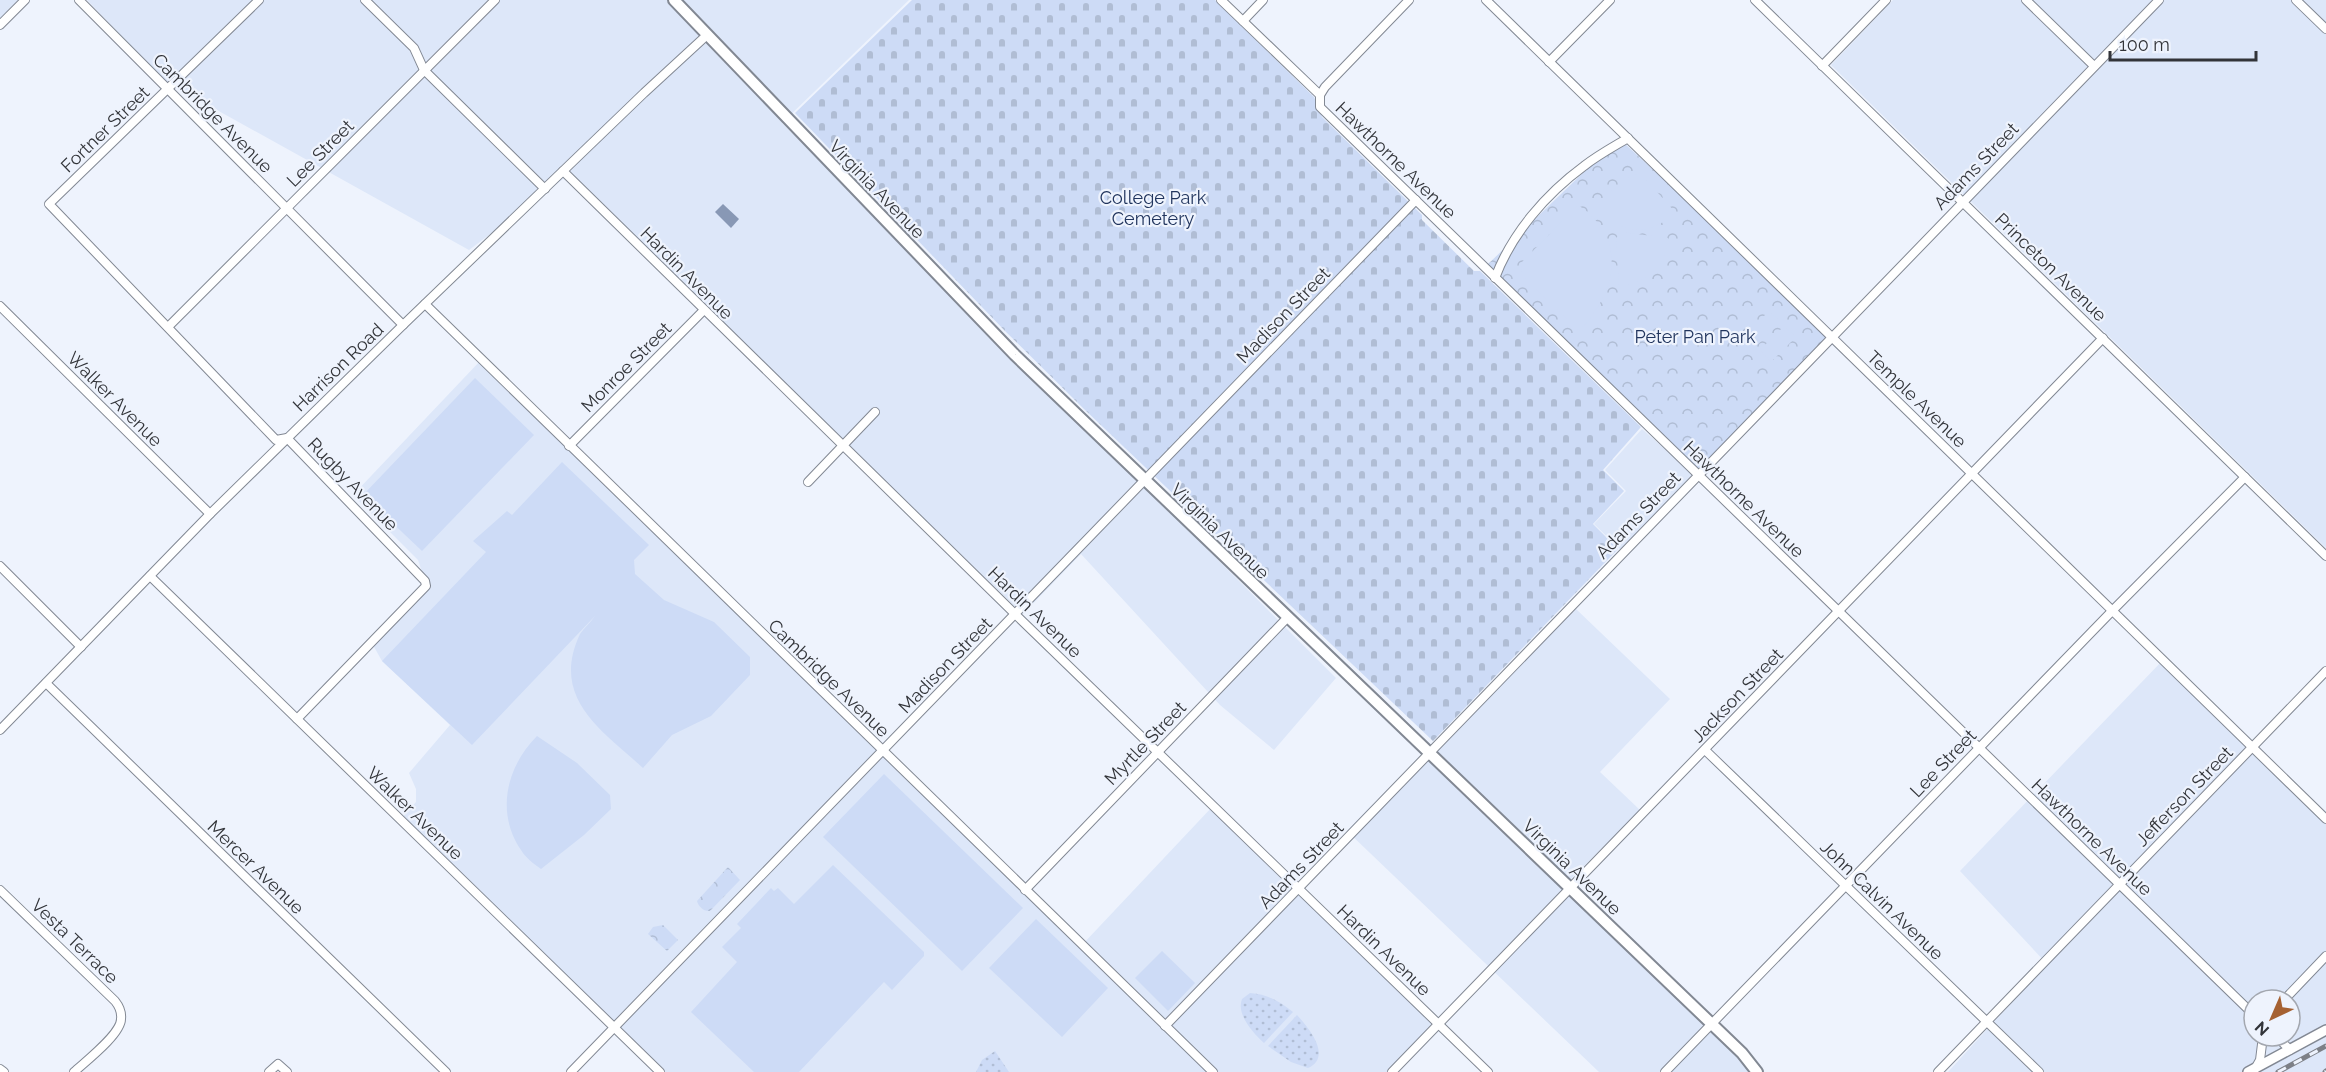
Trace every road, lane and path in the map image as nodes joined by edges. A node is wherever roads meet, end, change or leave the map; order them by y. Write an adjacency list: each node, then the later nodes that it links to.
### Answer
1 (25, 0): 18 (street)
2 (79, 0): 25 (street, Cambridge Avenue)
3 (258, 0): 25 (street, Fortner Street)
4 (365, 0): 24 (street)
5 (495, 0): 24 (street, Lee Street)
6 (674, 0): 20 (main road, Virginia Avenue)
7 (1221, 0): 17 (street, Hawthorne Avenue)
8 (1263, 0): 17 (street)
9 (1409, 0): 26 (street)
10 (1486, 0): 21 (street, Temple Avenue)
11 (1610, 0): 21 (street)
12 (1755, 0): 22 (street, Princeton Avenue)
13 (1886, 0): 22 (street)
14 (2026, 0): 23 (street)
15 (2158, 0): 23 (street, Adams Street)
16 (2296, 0): 19 (street)
17 (1243, 21): 26 (street, Hawthorne Avenue)
18 (0, 25)
19 (2326, 29)
20 (707, 35): 28 (street, Harrison Road); 49 (main road, Virginia Avenue)
21 (1550, 62): 27 (street, Temple Avenue)
22 (1822, 66): 31 (street, Princeton Avenue)
23 (2094, 66): 31 (street, Adams Street)
24 (424, 70): 29 (street); 33 (street, Lee Street)
25 (168, 89): 32 (street, Fortner Street); 33 (street, Cambridge Avenue)
26 (1320, 95): 30 (street, Hawthorne Avenue)
27 (1628, 138): 34 (street); 40 (street, Temple Avenue)
28 (563, 171): 29 (street, Harrison Road); 37 (street, Hardin Avenue)
29 (545, 189): 35 (street, Harrison Road)
30 (1416, 200): 34 (street, Hawthorne Avenue); 49 (street, Madison Street)
31 (1962, 202): 40 (street, Adams Street); 41 (street, Princeton Avenue)
32 (49, 204): 39 (street, Rugby Avenue)
33 (286, 208): 38 (street, Cambridge Avenue); 39 (street, Lee Street)
34 (1495, 278): 47 (street, Hawthorne Avenue)
35 (425, 304): 38 (street, Harrison Road); 44 (street, Cambridge Avenue)
36 (0, 306): 51 (street, Walker Avenue)
37 (704, 310): 44 (street, Monroe Street); 45 (street, Hardin Avenue)
38 (403, 325): 43 (street, Harrison Road)
39 (168, 327): 43 (street, Rugby Avenue)
40 (1831, 337): 46 (street, Temple Avenue); 47 (street, Adams Street)
41 (2103, 338): 46 (street, Jackson Street); 48 (street, Princeton Avenue)
42 (875, 412): 45 (street)
43 (287, 438): 51 (street, Harrison Road); 62 (street, Rugby Avenue)
44 (569, 446): 67 (street, Cambridge Avenue)
45 (843, 446): 50 (street); 57 (street, Hardin Avenue)
46 (1971, 473): 55 (street, Jackson Street); 56 (street, Temple Avenue)
47 (1697, 475): 55 (street, Hawthorne Avenue); 69 (street, Adams Street)
48 (2245, 477): 52 (street, Princeton Avenue); 56 (street, Lee Street)
49 (1144, 481): 57 (street, Madison Street); 58 (main road, Virginia Avenue)
50 (808, 482)
51 (210, 514): 54 (street, Harrison Road)
52 (2326, 556)
53 (0, 566): 59 (street)
54 (150, 576): 59 (street, Harrison Road); 62 (street, Walker Avenue)
55 (1838, 611): 65 (street, Hawthorne Avenue); 66 (street, Jackson Street)
56 (2112, 611): 64 (street, Temple Avenue); 65 (street, Lee Street)
57 (1015, 614): 67 (street, Madison Street); 68 (street, Hardin Avenue)
58 (1287, 618): 68 (street, Myrtle Street); 69 (main road, Virginia Avenue)
59 (81, 647): 61 (street, Harrison Road)
60 (2326, 671): 64 (street, Jefferson Street)
61 (46, 683): 63 (street, Harrison Road); 94 (street, Mercer Avenue)
62 (297, 719): 84 (street, Walker Avenue)
63 (0, 730)
64 (2252, 747): 70 (street, Temple Avenue); 71 (street, Jefferson Street)
65 (1979, 748): 71 (street, Hawthorne Avenue); 72 (street, Lee Street)
66 (1705, 750): 72 (street, John Calvin Avenue); 73 (street, Jackson Street)
67 (882, 751): 76 (street, Cambridge Avenue); 84 (street, Madison Street)
68 (1158, 752): 74 (street, Hardin Avenue); 76 (street, Myrtle Street)
69 (1429, 754): 73 (main road, Virginia Avenue); 74 (street, Adams Street)
70 (2326, 819)
71 (2119, 884): 79 (street, Hawthorne Avenue); 80 (street, Jefferson Street)
72 (1846, 885): 80 (street, John Calvin Avenue); 82 (street, Lee Street)
73 (1570, 888): 81 (street, Jackson Street); 82 (main road, Virginia Avenue)
74 (1299, 889): 81 (street, Hardin Avenue); 83 (street, Adams Street)
75 (0, 890): 91 (street, Vesta Terrace)
76 (1025, 890): 83 (street, Cambridge Avenue)
77 (2326, 956): 78 (street)
78 (2295, 988)
79 (2242, 1003)
80 (1987, 1021): 102 (street, Jefferson Street); 103 (street, John Calvin Avenue)
81 (1438, 1024): 98 (street, Jackson Street); 99 (street, Hardin Avenue)
82 (1712, 1024): 100 (street, Lee Street); 101 (main road, Virginia Avenue)
83 (1165, 1026): 97 (street, Cambridge Avenue)
84 (614, 1028): 95 (street, Madison Street); 96 (street, Walker Avenue)
85 (2326, 1030): 87 (street)
86 (2262, 1048): 89 (street)
87 (2290, 1050): 89 (street)
88 (0, 1069): 90 (street)
89 (2252, 1070)
90 (4, 1072)
91 (74, 1072)
92 (269, 1072): 93 (street)
93 (286, 1072)
94 (446, 1072)
95 (571, 1072)
96 (660, 1072)
97 (1213, 1072)
98 (1392, 1072)
99 (1488, 1072)
100 (1665, 1072)
101 (1757, 1072)
102 (1938, 1072)
103 (2039, 1072)

